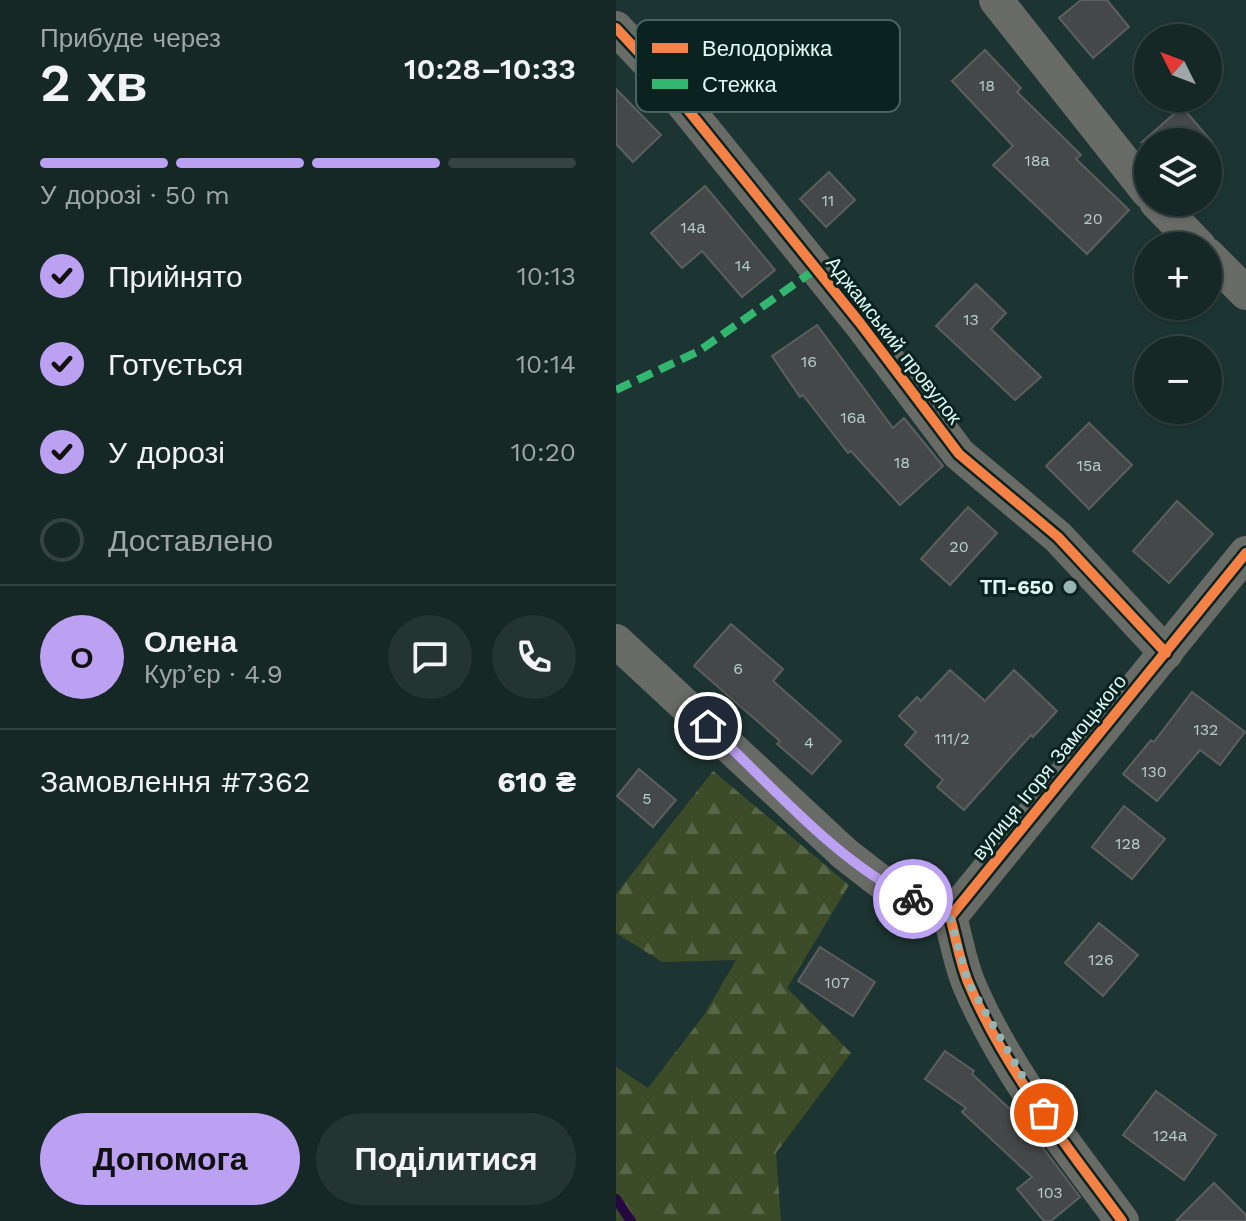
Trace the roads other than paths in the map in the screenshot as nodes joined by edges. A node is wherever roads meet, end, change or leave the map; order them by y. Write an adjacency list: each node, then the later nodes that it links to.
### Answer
1 (996, 0): 5 (street)
2 (616, 28): 3 (street, Аджамський провулок)
3 (636, 50)
4 (690, 112): 12 (street, Аджамський провулок)
5 (1134, 174)
6 (1170, 216): 7 (street)
7 (1185, 232)
8 (1222, 269): 9 (street)
9 (1246, 293)
10 (1246, 553): 12 (street, вулиця Ігоря Замоцького)
11 (616, 641): 13 (street)
12 (1166, 653): 13 (street, вулиця Ігоря Замоцького)
13 (950, 917): 14 (street)
14 (1122, 1221)

